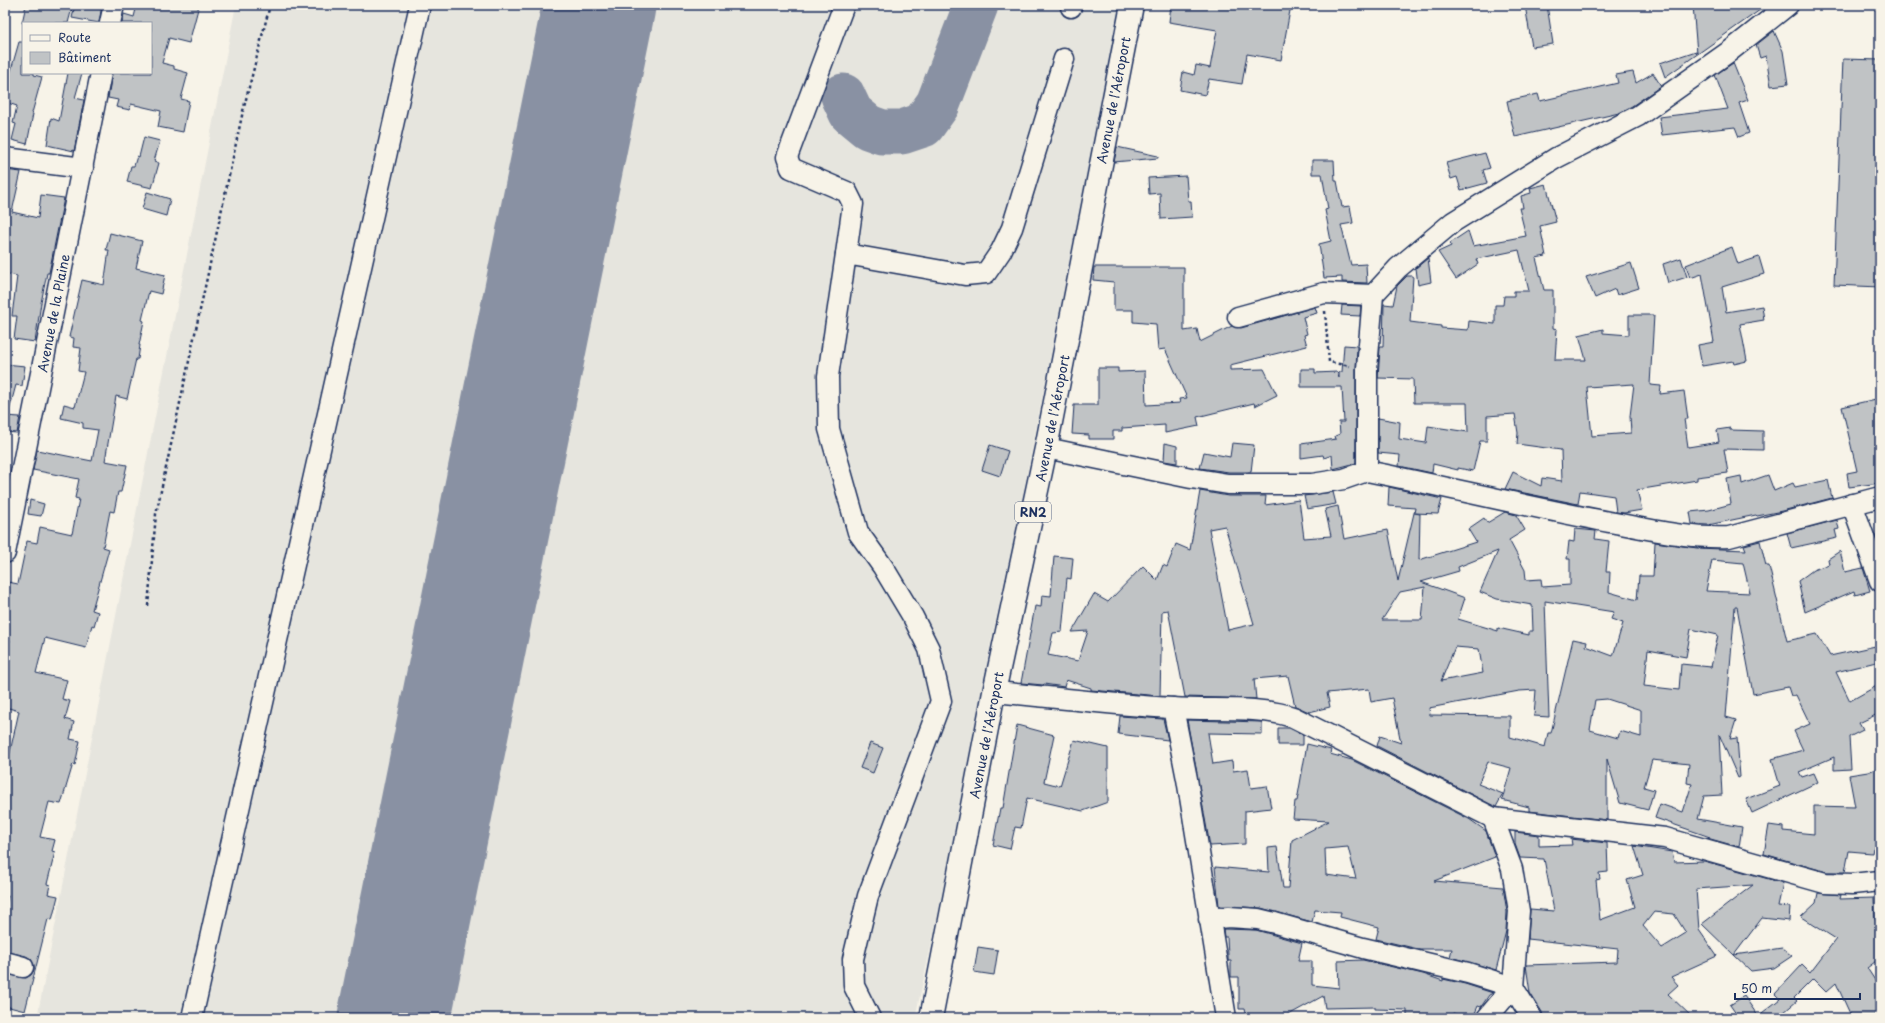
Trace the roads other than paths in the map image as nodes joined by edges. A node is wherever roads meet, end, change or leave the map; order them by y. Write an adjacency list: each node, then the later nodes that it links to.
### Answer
1 (114, 5): 6 (street)
2 (420, 5): 26 (street)
3 (844, 5): 11 (street)
4 (1132, 5): 14 (highway, Avenue de l'Aéroport / RN2)
5 (1788, 5): 12 (street)
6 (110, 22)
7 (1064, 58): 11 (street)
8 (101, 74): 10 (street, Avenue de la Plaine)
9 (5, 158): 10 (street)
10 (83, 168): 18 (street, Avenue de la Plaine)
11 (846, 254): 27 (street)
12 (1373, 295): 13 (street); 15 (street)
13 (1238, 317)
14 (1046, 448): 15 (street); 20 (highway, Avenue de l'Aéroport / RN2)
15 (1367, 471): 17 (street)
16 (1880, 497): 17 (street)
17 (1852, 504): 19 (street)
18 (5, 553)
19 (1880, 581)
20 (994, 692): 21 (street); 28 (highway, Avenue de l'Aéroport / RN2)
21 (1173, 708): 22 (street); 24 (street)
22 (1493, 818): 23 (street); 25 (street)
23 (1880, 881)
24 (1209, 919): 25 (street); 29 (street)
25 (1513, 987): 30 (street); 31 (street)
26 (192, 1018)
27 (870, 1018)
28 (931, 1018)
29 (1226, 1018)
30 (1487, 1018)
31 (1532, 1018)

